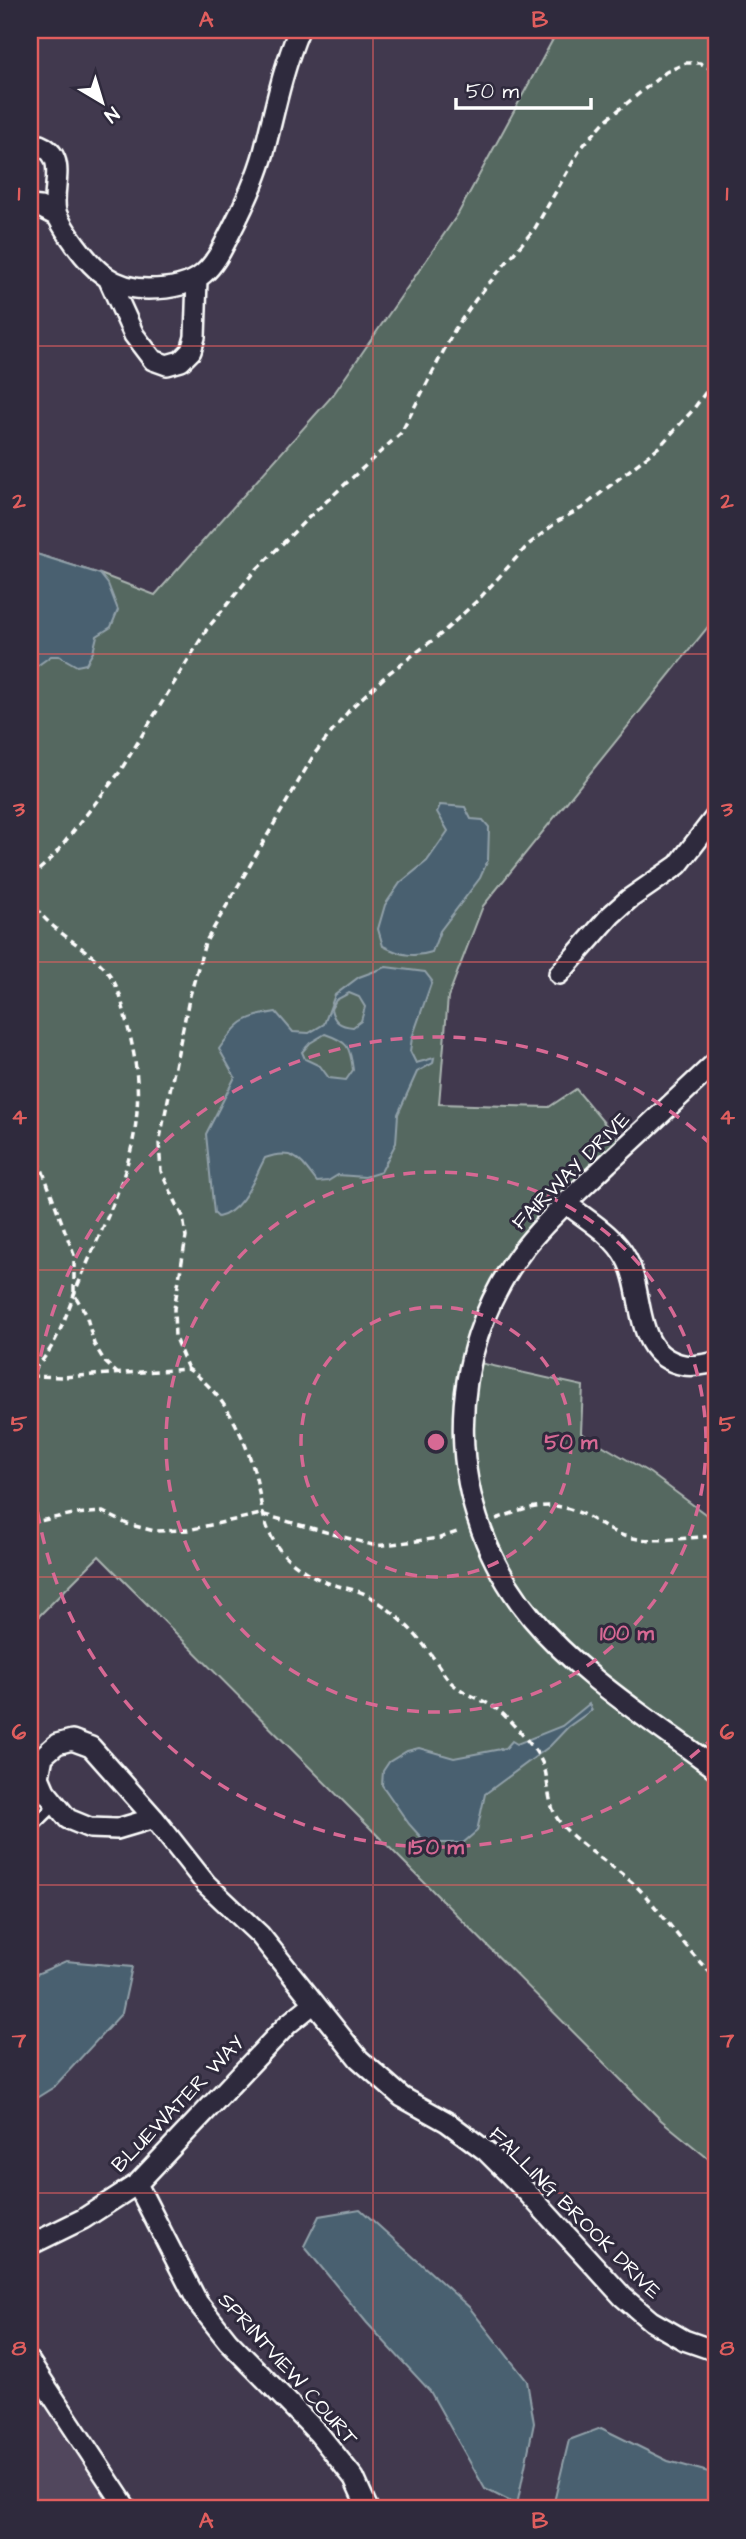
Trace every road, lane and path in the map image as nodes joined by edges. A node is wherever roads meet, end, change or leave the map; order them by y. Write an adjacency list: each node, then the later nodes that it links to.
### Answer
1 (299, 30): 6 (street)
2 (716, 72): 10 (path)
3 (30, 142): 5 (street)
4 (30, 206): 5 (street)
5 (57, 216): 7 (street)
6 (197, 279): 7 (street); 7 (street)
7 (108, 280)
8 (716, 377): 18 (path)
9 (716, 816): 12 (street)
10 (30, 878)
11 (30, 897): 16 (path)
12 (559, 974)
13 (716, 1062): 15 (street, FAIRWAY DRIVE)
14 (30, 1137): 16 (path)
15 (567, 1204): 17 (street); 26 (street, FAIRWAY DRIVE)
16 (74, 1294): 19 (path); 20 (path)
17 (716, 1362)
18 (188, 1369): 20 (path); 21 (path)
19 (30, 1374): 20 (path)
20 (118, 1374)
21 (261, 1514): 23 (path); 24 (path); 30 (path)
22 (494, 1520): 25 (path)
23 (30, 1523)
24 (457, 1531)
25 (716, 1536)
26 (716, 1769)
27 (56, 1804): 28 (street, FALLING BROOK DRIVE); 28 (street, FALLING BROOK DRIVE); 29 (lane)
28 (154, 1818): 31 (street, FALLING BROOK DRIVE)
29 (30, 1829)
30 (716, 1978)
31 (313, 2004): 32 (street, BLUEWATER WAY); 34 (street, FALLING BROOK DRIVE)
32 (137, 2184): 33 (street, BLUEWATER WAY); 37 (street, SPRINTVIEW COURT)
33 (30, 2245)
34 (716, 2351)
35 (30, 2362): 36 (street)
36 (127, 2509)
37 (369, 2509)

